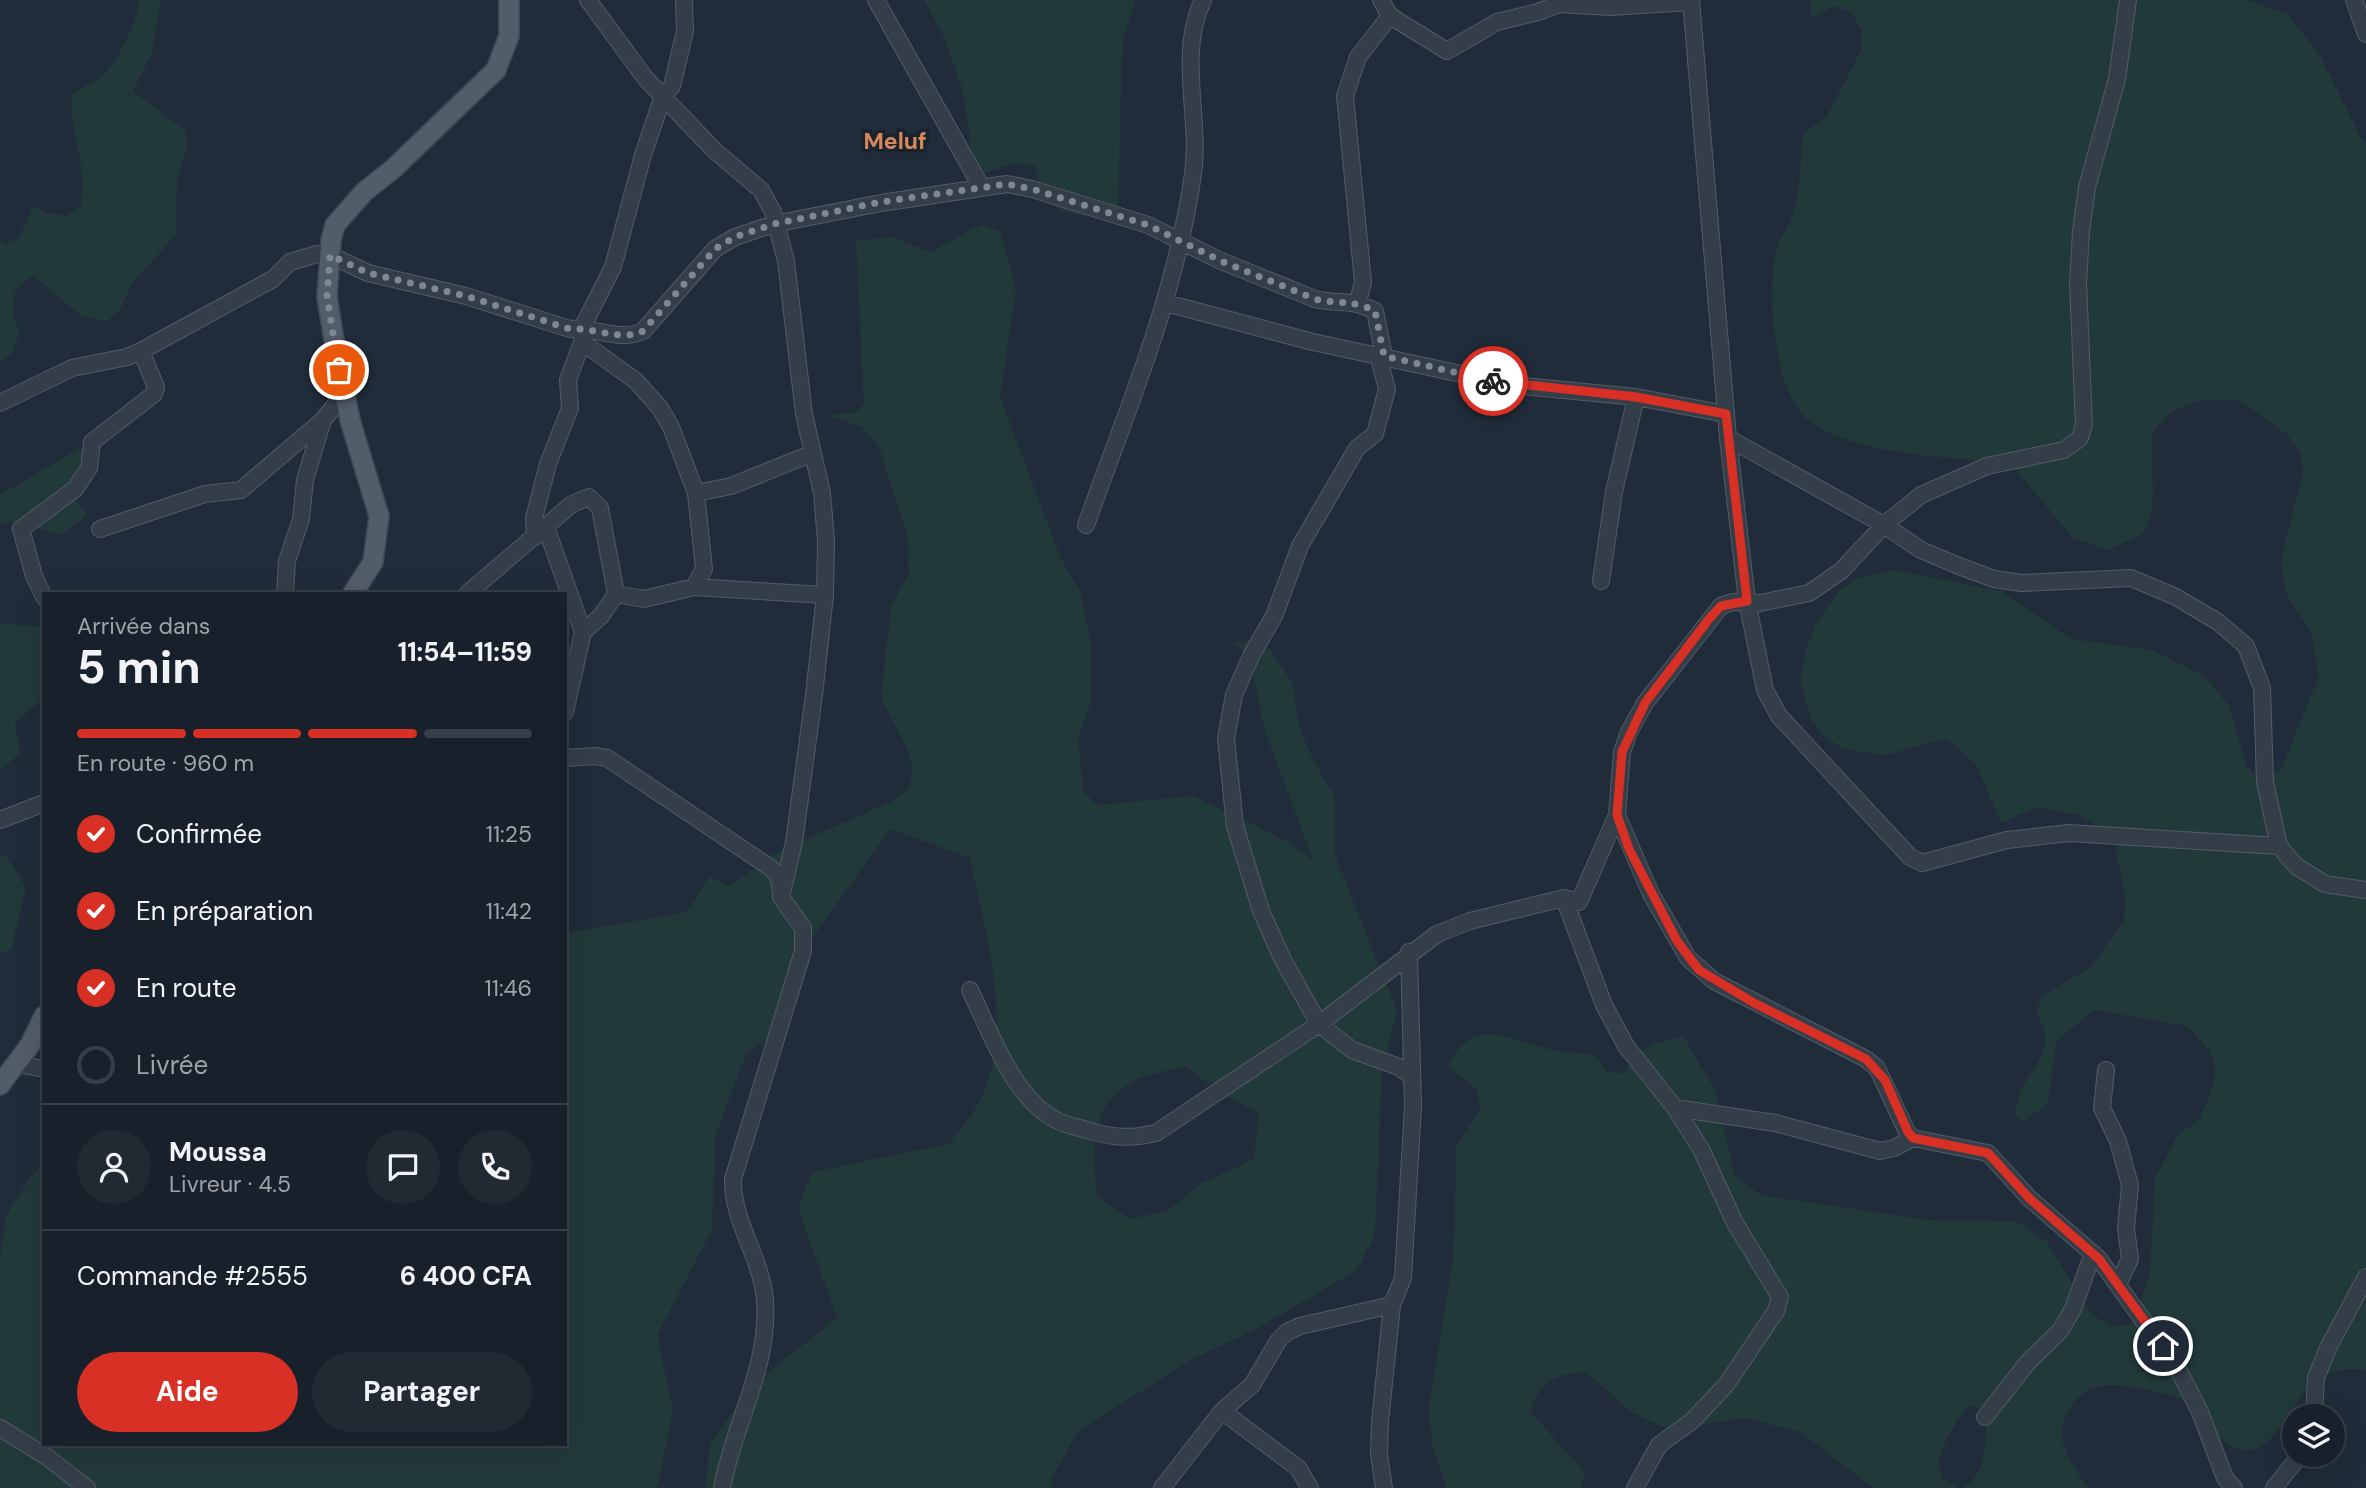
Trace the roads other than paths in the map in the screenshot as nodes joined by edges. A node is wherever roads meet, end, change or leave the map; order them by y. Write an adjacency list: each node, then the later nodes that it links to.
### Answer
1 (509, 0): 17 (main road)
2 (588, 0): 13 (street)
3 (684, 0): 13 (street)
4 (876, 0): 14 (street)
5 (1203, 0): 16 (street)
6 (1381, 0): 11 (street)
7 (2129, 0): 32 (street)
8 (2354, 0): 12 (street)
9 (1690, 1): 10 (street); 26 (street)
10 (1559, 2): 11 (street)
11 (1390, 16): 18 (street)
12 (2366, 34)
13 (663, 96): 15 (street); 20 (street)
14 (982, 188): 15 (street); 16 (street)
15 (774, 224): 20 (street); 29 (street)
16 (1179, 239): 18 (street); 19 (street)
17 (330, 255): 20 (street); 21 (street); 23 (main road)
18 (1358, 302): 22 (street)
19 (1166, 303): 22 (street); 31 (street)
20 (582, 335): 30 (street); 34 (street)
21 (141, 351): 25 (street); 41 (street)
22 (1381, 356): 24 (street); 60 (street)
23 (344, 394): 27 (street); 38 (main road)
24 (1636, 397): 26 (street); 35 (street)
25 (0, 403)
26 (1726, 414): 28 (street)
27 (323, 420): 33 (street); 37 (street)
28 (1728, 439): 32 (street); 45 (street)
29 (813, 453): 30 (street); 44 (street)
30 (696, 493): 36 (street)
31 (1086, 525)
32 (1884, 525): 45 (street); 53 (street)
33 (100, 529)
34 (541, 532): 39 (street); 40 (street); 43 (street)
35 (1601, 582)
36 (694, 587): 43 (street); 44 (street)
37 (285, 592)
38 (354, 592)
39 (469, 592)
40 (566, 592)
41 (42, 593)
42 (567, 594): 46 (street)
43 (616, 594): 46 (street)
44 (825, 595): 55 (street)
45 (1747, 601): 51 (street); 53 (street)
46 (583, 632): 47 (street)
47 (569, 675): 48 (street)
48 (567, 694)
49 (567, 758): 55 (street)
50 (42, 804): 52 (street)
51 (1617, 815): 56 (street); 67 (street)
52 (0, 820)
53 (2279, 846): 54 (street)
54 (2366, 890)
55 (781, 897): 78 (street)
56 (1564, 898): 57 (street); 66 (street)
57 (1409, 952): 60 (street); 64 (street)
58 (970, 990): 60 (street)
59 (42, 1020): 61 (main road)
60 (1319, 1024): 64 (street)
61 (18, 1064): 62 (street); 65 (main road)
62 (42, 1069)
63 (2106, 1070): 70 (street)
64 (1411, 1076): 71 (street)
65 (0, 1085)
66 (1675, 1108): 67 (street); 82 (street)
67 (1913, 1138): 68 (street)
68 (2094, 1253): 70 (street); 74 (street)
69 (2366, 1277): 72 (street)
70 (2118, 1284): 83 (street)
71 (1392, 1305): 73 (street); 81 (street)
72 (2315, 1404)
73 (1222, 1411): 79 (street); 80 (street)
74 (1985, 1417)
75 (0, 1428): 77 (street)
76 (2291, 1467): 84 (street)
77 (87, 1488)
78 (722, 1488)
79 (1161, 1488)
80 (1310, 1488)
81 (1384, 1488)
82 (1635, 1488)
83 (2234, 1488)
84 (2274, 1488)

